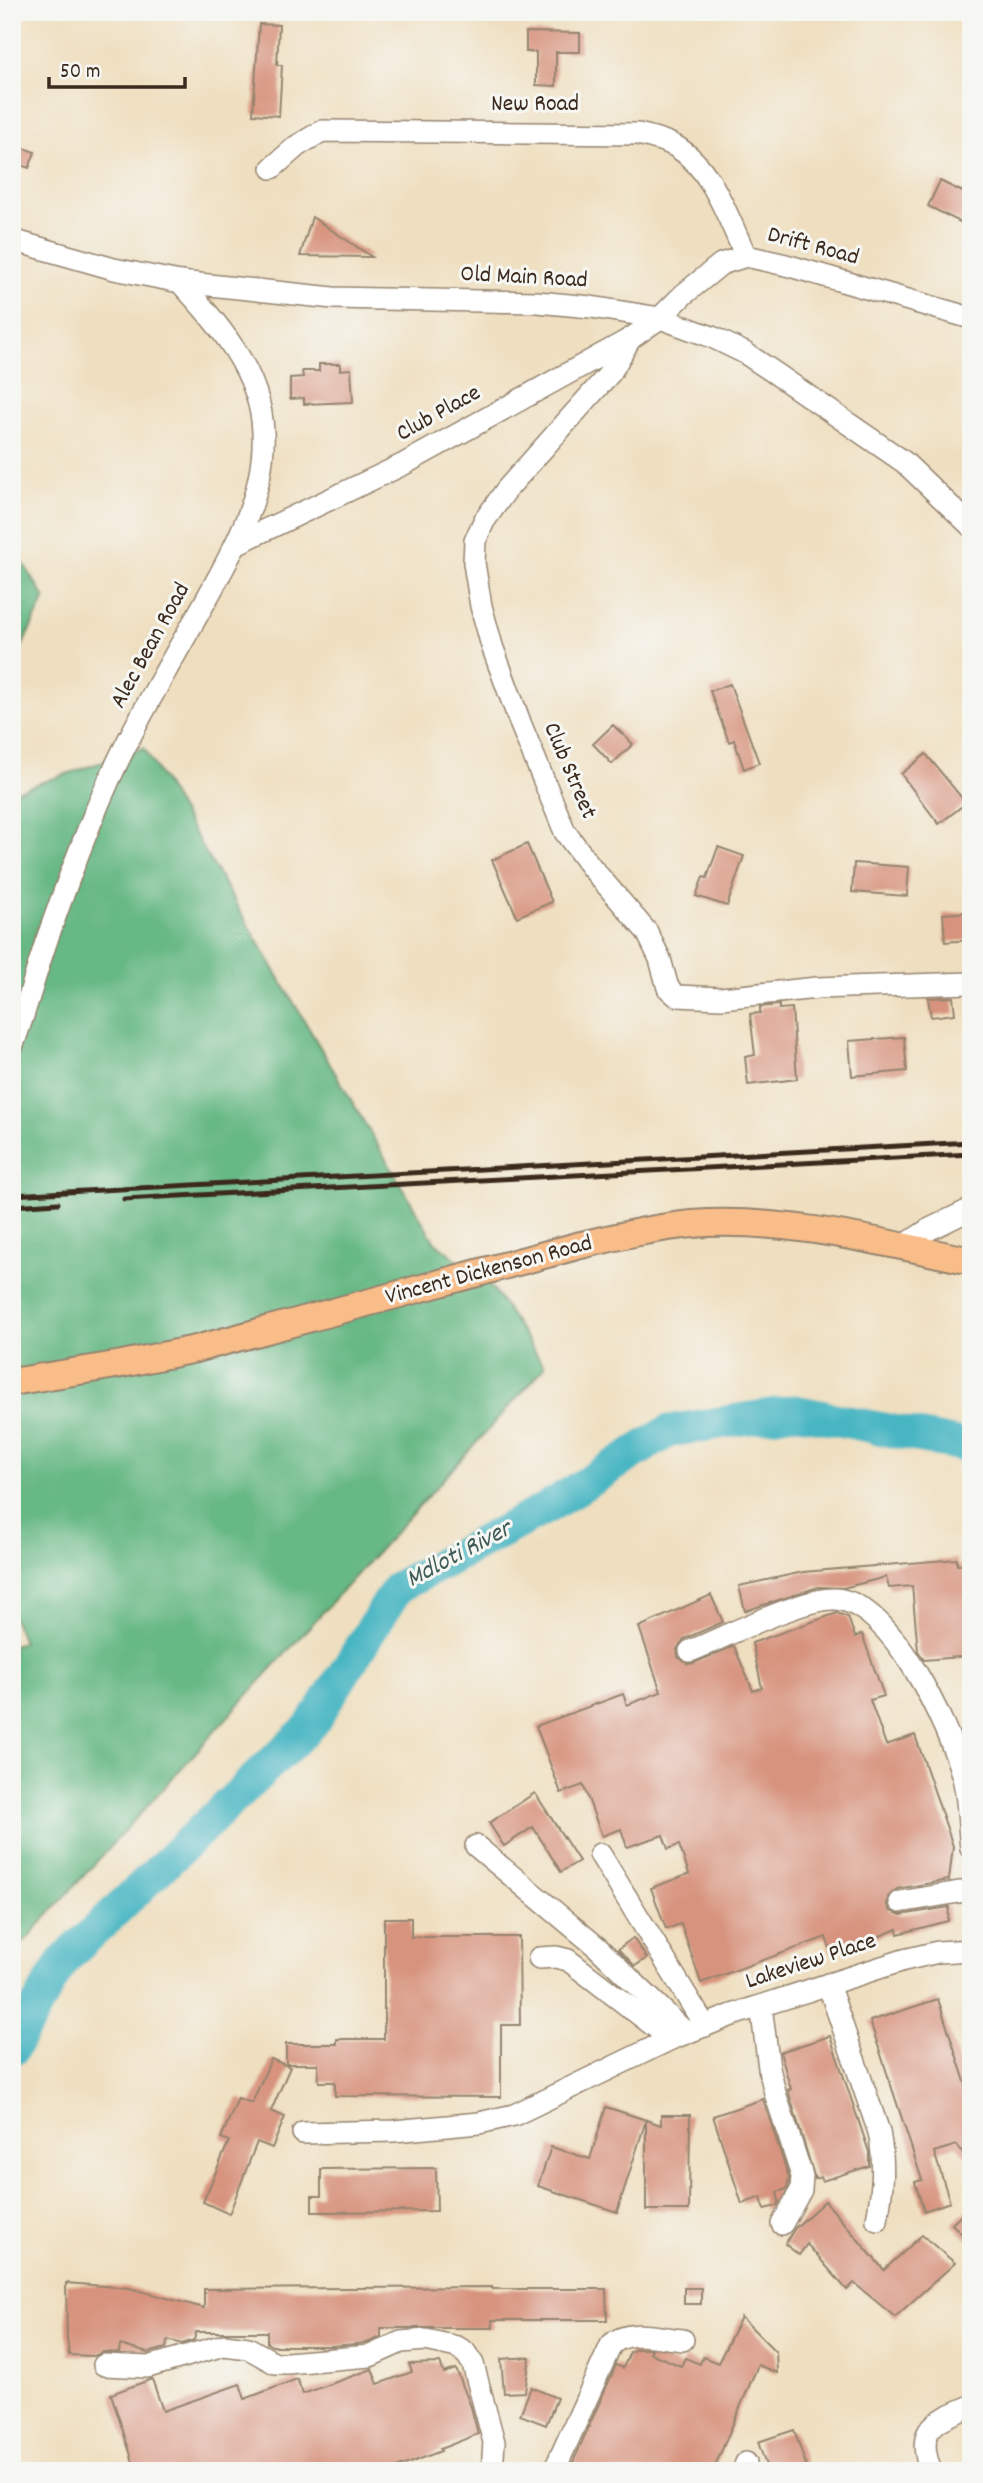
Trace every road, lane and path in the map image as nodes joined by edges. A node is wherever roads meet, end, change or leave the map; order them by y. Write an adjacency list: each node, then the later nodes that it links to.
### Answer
1 (272, 168): 3 (street, New Road)
2 (12, 240): 4 (street, Old Main Road)
3 (746, 256): 5 (street, Drift Road); 6 (street, Drift Road)
4 (180, 282): 6 (street, Old Main Road); 9 (street, Alec Bean Road)
5 (971, 317)
6 (660, 318): 7 (street, Club Place); 8 (street, Old Main Road)
7 (630, 340): 9 (street, Club Place); 10 (street, Club Street)
8 (971, 526)
9 (238, 543): 11 (street, Alec Bean Road)
10 (971, 983)
11 (12, 1047)
12 (971, 1209): 13 (street)
13 (902, 1247): 14 (main road, Vincent Dickenson Road); 15 (main road, Vincent Dickenson Road)
14 (971, 1261)
15 (12, 1382)
16 (690, 1651): 18 (street)
17 (476, 1846): 26 (street)
18 (971, 1848)
19 (600, 1854): 26 (street)
20 (971, 1890): 21 (street)
21 (900, 1902)
22 (971, 1950): 24 (street, Lakeview Place)
23 (539, 1958): 26 (street)
24 (828, 1984): 25 (street, Lakeview Place); 28 (street)
25 (761, 2006): 26 (street, Lakeview Place); 29 (street)
26 (687, 2033): 27 (street, Lakeview Place)
27 (303, 2133)
28 (877, 2220)
29 (782, 2224)
30 (683, 2340): 34 (street)
31 (104, 2365): 33 (street)
32 (971, 2406): 35 (street)
33 (492, 2471)
34 (554, 2471)
35 (931, 2471)

